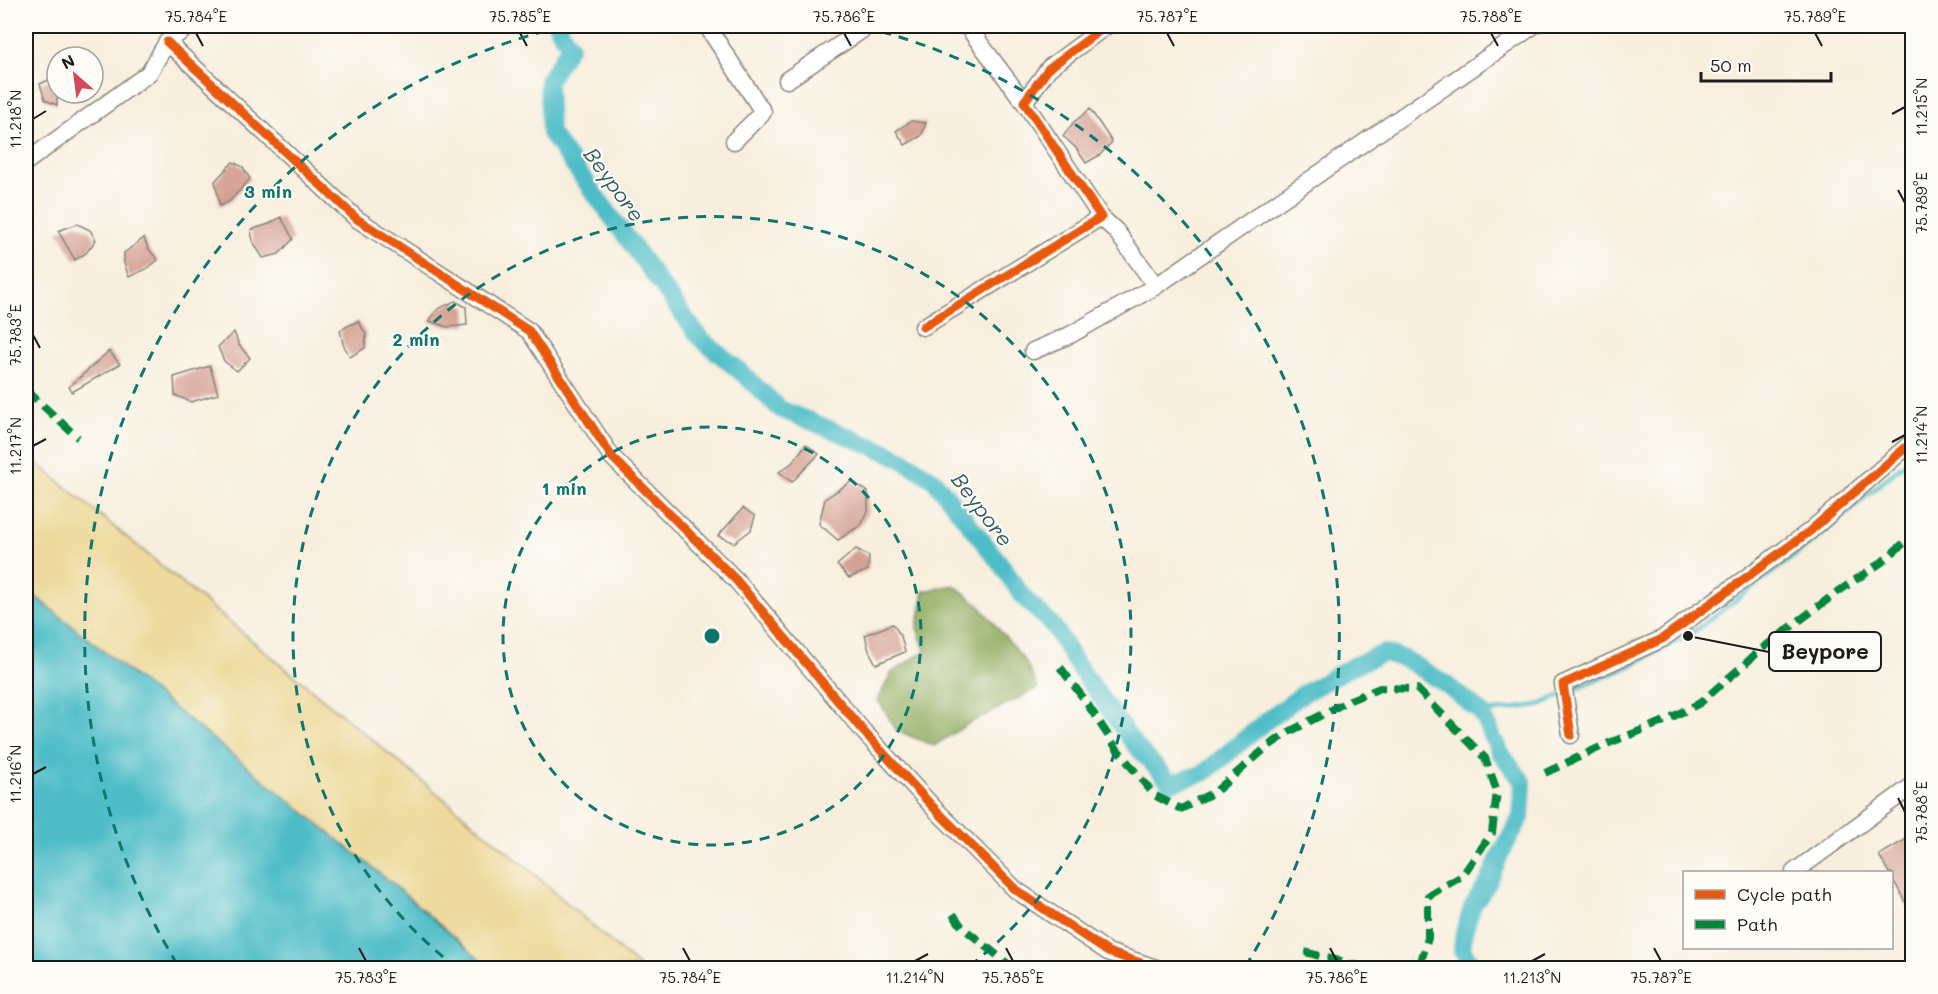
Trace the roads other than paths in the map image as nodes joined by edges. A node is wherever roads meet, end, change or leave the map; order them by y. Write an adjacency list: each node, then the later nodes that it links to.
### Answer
1 (707, 26): 9 (street)
2 (868, 26): 7 (street)
3 (967, 26): 8 (street)
4 (1106, 26): 8 (street)
5 (1533, 26): 12 (street)
6 (178, 31): 10 (street); 19 (street)
7 (787, 80)
8 (1024, 102): 11 (street)
9 (734, 141)
10 (26, 162)
11 (1101, 217): 12 (street); 13 (street)
12 (1156, 286): 14 (street)
13 (923, 327)
14 (1033, 351)
15 (1912, 442): 16 (street)
16 (1571, 735)
17 (1912, 786): 18 (street)
18 (1797, 871)
19 (1156, 969)

